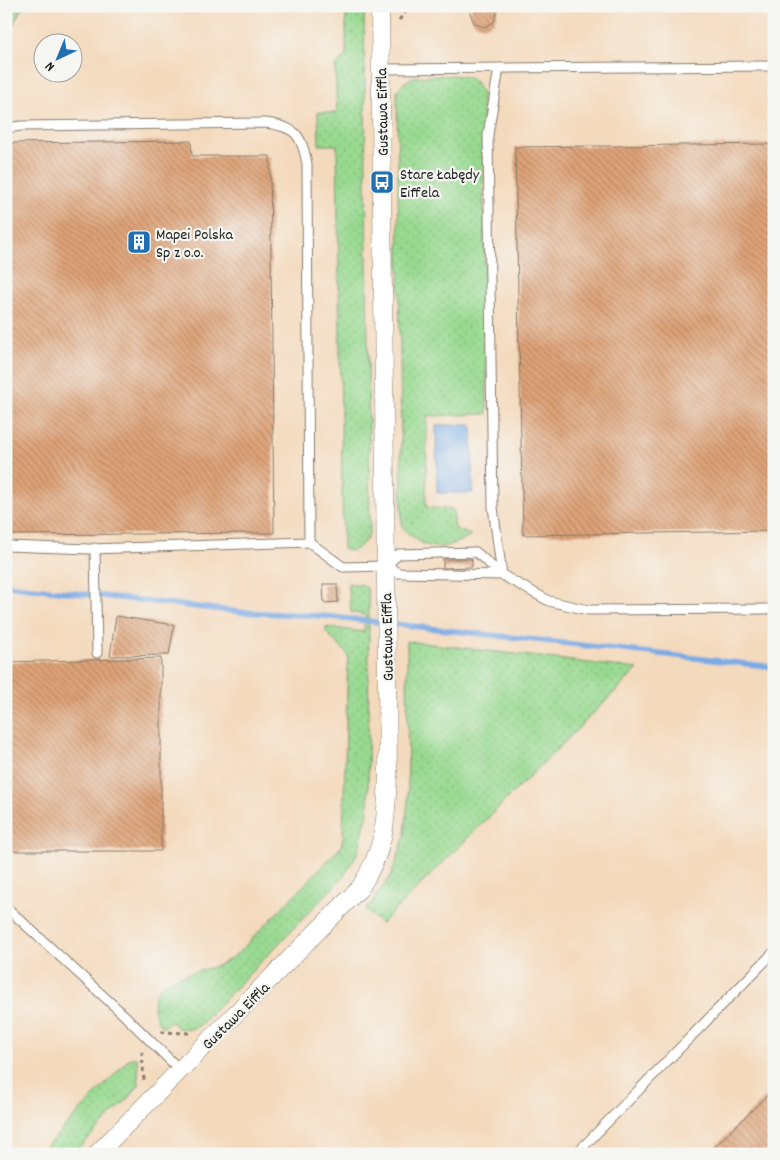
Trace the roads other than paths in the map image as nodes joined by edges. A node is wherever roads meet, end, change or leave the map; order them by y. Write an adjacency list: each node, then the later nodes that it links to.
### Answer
1 (380, 6): 4 (street, Gustawa Eiffla)
2 (774, 66): 3 (lane)
3 (499, 68): 4 (lane); 10 (lane)
4 (381, 69): 9 (street, Gustawa Eiffla)
5 (6, 128): 6 (lane)
6 (309, 542): 8 (lane); 9 (lane)
7 (6, 546): 8 (lane)
8 (94, 548): 12 (lane)
9 (386, 566): 10 (lane); 10 (lane); 15 (street, Gustawa Eiffla)
10 (502, 575): 11 (lane)
11 (774, 609)
12 (98, 653)
13 (6, 907): 15 (lane)
14 (774, 952): 17 (lane)
15 (180, 1070): 16 (street, Gustawa Eiffla)
16 (97, 1154)
17 (576, 1154)

